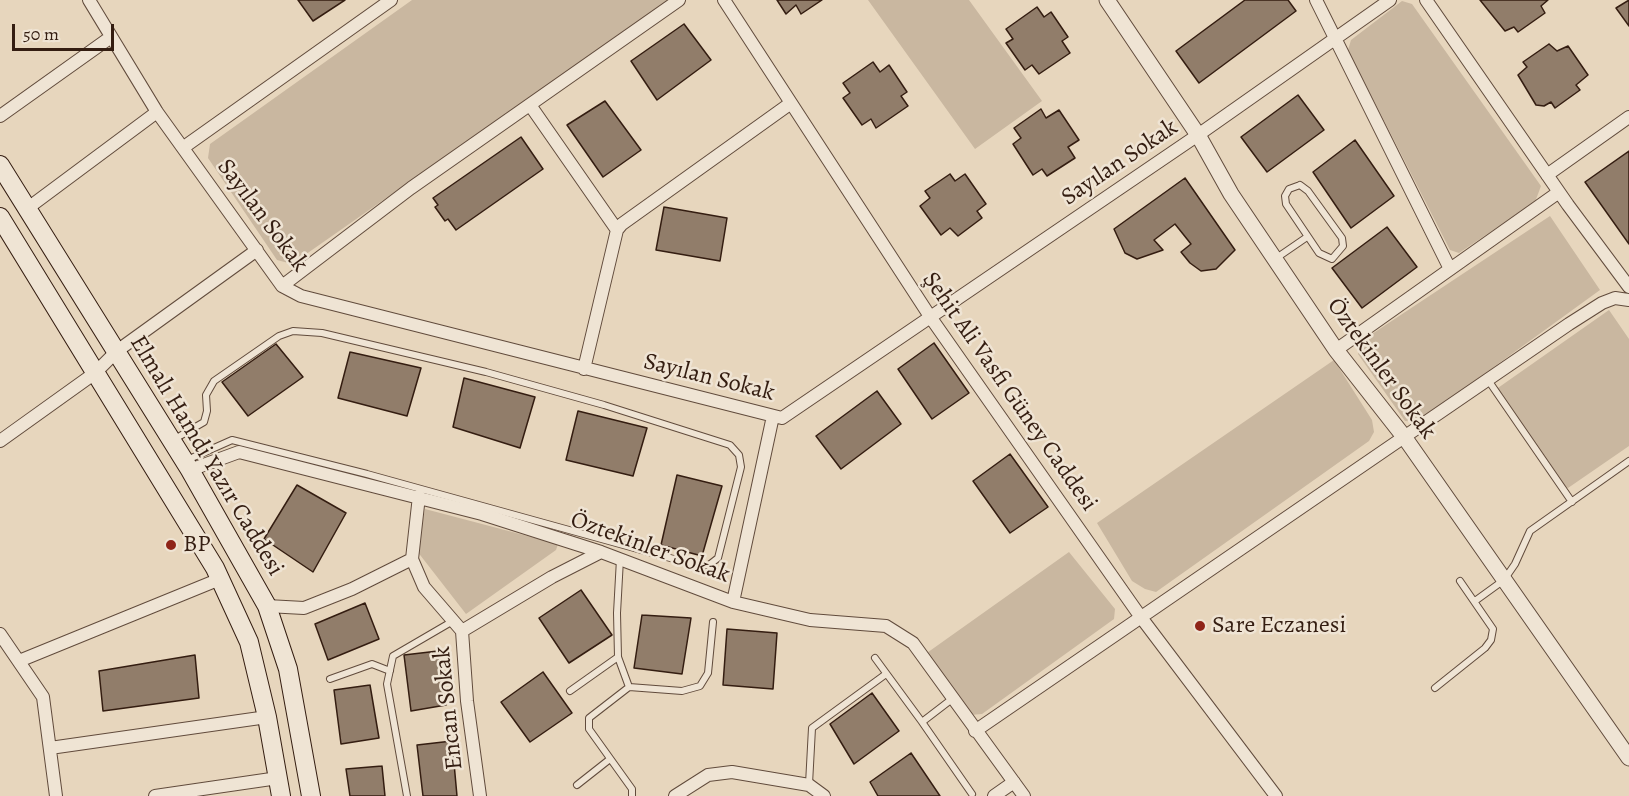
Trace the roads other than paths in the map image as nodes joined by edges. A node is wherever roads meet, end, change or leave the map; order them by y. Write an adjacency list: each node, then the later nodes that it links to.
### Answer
1 (89, 0): 9 (street, Sayılan Sokak)
2 (391, 0): 17 (street)
3 (680, 0): 12 (street)
4 (724, 0): 11 (street, Şehit Ali Vasfi Güney Caddesi)
5 (1107, 0): 16 (street, Öztekinler Sokak)
6 (1316, 0): 10 (street)
7 (1390, 0): 10 (street, Sayılan Sokak)
8 (1426, 0): 19 (street)
9 (111, 37): 13 (street, Sayılan Sokak); 14 (street)
10 (1335, 38): 16 (street, Sayılan Sokak); 27 (street)
11 (791, 103): 23 (street); 31 (street, Şehit Ali Vasfi Güney Caddesi)
12 (530, 105): 23 (street); 28 (street)
13 (157, 112): 17 (street, Sayılan Sokak); 21 (street)
14 (0, 116)
15 (1629, 117): 19 (street)
16 (1198, 135): 26 (street, Öztekinler Sokak); 31 (street, Sayılan Sokak)
17 (184, 147): 25 (street, Sayılan Sokak)
18 (0, 165): 21 (main road, Elmalı Hamdi Yazır Caddesi)
19 (1547, 175): 20 (street)
20 (1559, 192): 27 (street); 29 (street)
21 (28, 208): 33 (main road, Elmalı Hamdi Yazır Caddesi)
22 (0, 218): 35 (main road, Elmalı Hamdi Yazır Caddesi)
23 (617, 230): 34 (street)
24 (1307, 237): 24 (lane); 26 (lane)
25 (257, 250): 28 (street, Sayılan Sokak); 33 (street)
26 (1275, 259): 32 (street, Öztekinler Sokak)
27 (1450, 269): 32 (street)
28 (282, 286): 34 (street, Sayılan Sokak)
29 (1629, 287)
30 (1629, 300): 36 (street)
31 (931, 318): 37 (street, Sayılan Sokak); 54 (street, Şehit Ali Vasfi Güney Caddesi)
32 (1336, 350): 38 (street, Öztekinler Sokak)
33 (117, 351): 35 (street); 40 (main road, Elmalı Hamdi Yazır Caddesi)
34 (584, 369): 37 (street, Sayılan Sokak)
35 (95, 373): 39 (street); 48 (main road, Elmalı Hamdi Yazır Caddesi)
36 (1488, 380): 38 (street); 44 (lane)
37 (773, 416): 51 (street)
38 (1405, 438): 49 (street, Öztekinler Sokak); 54 (street)
39 (0, 441)
40 (172, 441): 42 (main road, Elmalı Hamdi Yazır Caddesi); 42 (lane)
41 (1629, 461): 44 (lane)
42 (187, 466): 43 (street, Öztekinler Sokak); 53 (main road, Elmalı Hamdi Yazır Caddesi)
43 (419, 496): 45 (street, Öztekinler Sokak); 46 (street)
44 (1572, 502): 49 (lane)
45 (601, 552): 47 (street, Öztekinler Sokak); 57 (street, Encan Sokak)
46 (412, 559): 53 (street); 55 (street)
47 (620, 559): 51 (street, Öztekinler Sokak); 59 (lane)
48 (220, 579): 61 (street); 69 (main road, Elmalı Hamdi Yazır Caddesi)
49 (1504, 580): 52 (lane); 73 (street, Öztekinler Sokak)
50 (1460, 581): 52 (lane)
51 (733, 602): 68 (street, Öztekinler Sokak)
52 (1475, 602): 66 (lane)
53 (267, 606): 82 (main road, Elmalı Hamdi Yazır Caddesi)
54 (1140, 616): 71 (street); 90 (street, Şehit Ali Vasfi Güney Caddesi)
55 (453, 621): 57 (street); 62 (lane)
56 (713, 622): 65 (lane)
57 (462, 631): 84 (street, Encan Sokak)
58 (0, 633): 61 (street)
59 (618, 657): 65 (lane); 67 (lane)
60 (875, 658): 63 (lane)
61 (19, 661): 72 (street)
62 (390, 671): 64 (lane); 83 (lane)
63 (886, 674): 70 (lane); 77 (lane)
64 (330, 679)
65 (629, 687): 74 (lane)
66 (1435, 688)
67 (570, 691)
68 (952, 699): 70 (lane); 71 (street, Öztekinler Sokak)
69 (267, 717): 72 (street); 78 (main road, Elmalı Hamdi Yazır Caddesi)
70 (922, 722): 79 (lane)
71 (975, 731): 75 (street, Öztekinler Sokak)
72 (50, 748): 80 (street)
73 (1629, 758)
74 (610, 759): 76 (lane); 85 (lane)
75 (1014, 782): 88 (street); 89 (street, Öztekinler Sokak)
76 (577, 785)
77 (809, 785): 86 (street); 87 (street)
78 (280, 787): 81 (street)
79 (972, 794)
80 (56, 796)
81 (155, 796)
82 (311, 796)
83 (407, 796)
84 (480, 796)
85 (632, 796)
86 (675, 796)
87 (824, 796)
88 (994, 796)
89 (1024, 796)
90 (1276, 796)

